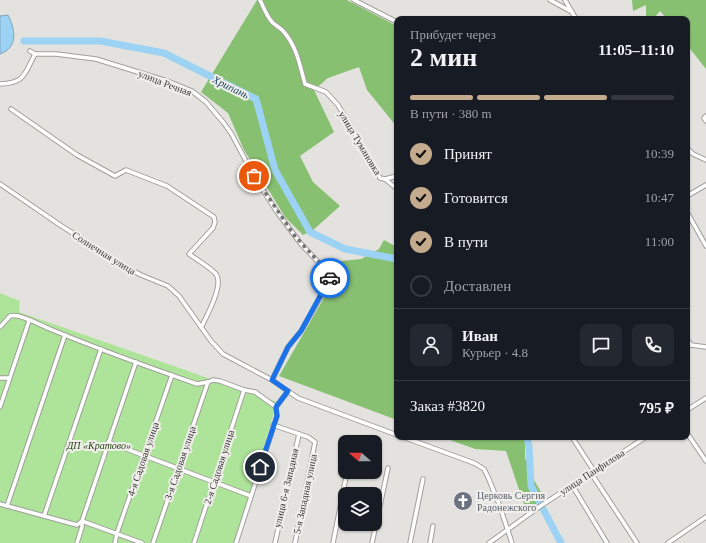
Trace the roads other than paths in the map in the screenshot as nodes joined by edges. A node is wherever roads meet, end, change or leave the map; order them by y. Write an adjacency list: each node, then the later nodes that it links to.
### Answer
1 (260, 0): 15 (street, улица Тумановка)
2 (354, 0): 7 (street)
3 (550, 0): 5 (street)
4 (565, 0): 5 (street)
5 (572, 12): 6 (street)
6 (574, 16)
7 (394, 20)
8 (30, 51): 9 (street)
9 (35, 54): 10 (street); 33 (street, улица Речная)
10 (0, 84)
11 (11, 109): 23 (street)
12 (690, 151): 13 (street)
13 (706, 160)
14 (394, 177): 15 (street)
15 (385, 179): 18 (street, улица Тумановка)
16 (0, 184): 23 (street, Солнечная улица)
17 (706, 185): 19 (street)
18 (394, 186)
19 (690, 194)
20 (690, 217): 21 (street)
21 (706, 246)
22 (29, 321): 24 (street); 25 (street); 32 (street)
23 (202, 326): 33 (street, Солнечная улица)
24 (0, 327)
25 (65, 335): 28 (street); 60 (street)
26 (690, 344): 27 (street)
27 (706, 347)
28 (101, 350): 29 (street); 61 (street)
29 (136, 362): 30 (street); 48 (street)
30 (172, 376): 34 (street); 49 (street, 4-я Садовая улица)
31 (0, 378): 32 (street)
32 (9, 378): 38 (street)
33 (272, 380): 36 (street, Солнечная улица)
34 (208, 382): 35 (street); 51 (street, 3-я Садовая улица)
35 (244, 390): 39 (street); 56 (street, 2-я Садовая улица)
36 (288, 391): 39 (street); 43 (street, Солнечная улица)
37 (706, 398): 40 (street)
38 (0, 407)
39 (276, 407): 41 (street)
40 (690, 408)
41 (273, 425): 42 (street, 5-я Западная улица); 58 (street)
42 (299, 434): 73 (street, улица 6-я Западная); 74 (street, 5-я Западная улица)
43 (394, 434)
44 (690, 437): 50 (street)
45 (411, 440): 65 (street)
46 (574, 440): 53 (street)
47 (641, 440): 53 (street, улица Панфилова)
48 (108, 442): 49 (street); 63 (street)
49 (144, 455): 51 (street); 66 (street, 4-я Садовая улица)
50 (706, 461)
51 (178, 467): 56 (street); 70 (street, 3-я Садовая улица)
52 (388, 468): 76 (street)
53 (593, 472): 57 (street, улица Панфилова); 82 (street)
54 (346, 479): 75 (street)
55 (423, 479): 77 (street)
56 (214, 481): 58 (street); 71 (street, 2-я Садовая улица)
57 (572, 485): 65 (street, улица Панфилова); 81 (street)
58 (251, 496): 72 (street)
59 (0, 504): 60 (street)
60 (7, 506): 61 (street)
61 (44, 516): 63 (street)
62 (706, 517): 83 (street)
63 (82, 521): 66 (street); 67 (street)
64 (433, 526): 78 (street)
65 (508, 529): 79 (street, улица Панфилова); 80 (street)
66 (117, 533): 68 (street, 4-я Садовая улица); 69 (street)
67 (77, 543)
68 (115, 543)
69 (142, 543)
70 (153, 543)
71 (194, 543)
72 (236, 543)
73 (275, 543)
74 (295, 543)
75 (333, 543)
76 (372, 543)
77 (410, 543)
78 (430, 543)
79 (489, 543)
80 (512, 543)
81 (607, 543)
82 (637, 543)
83 (668, 543)

